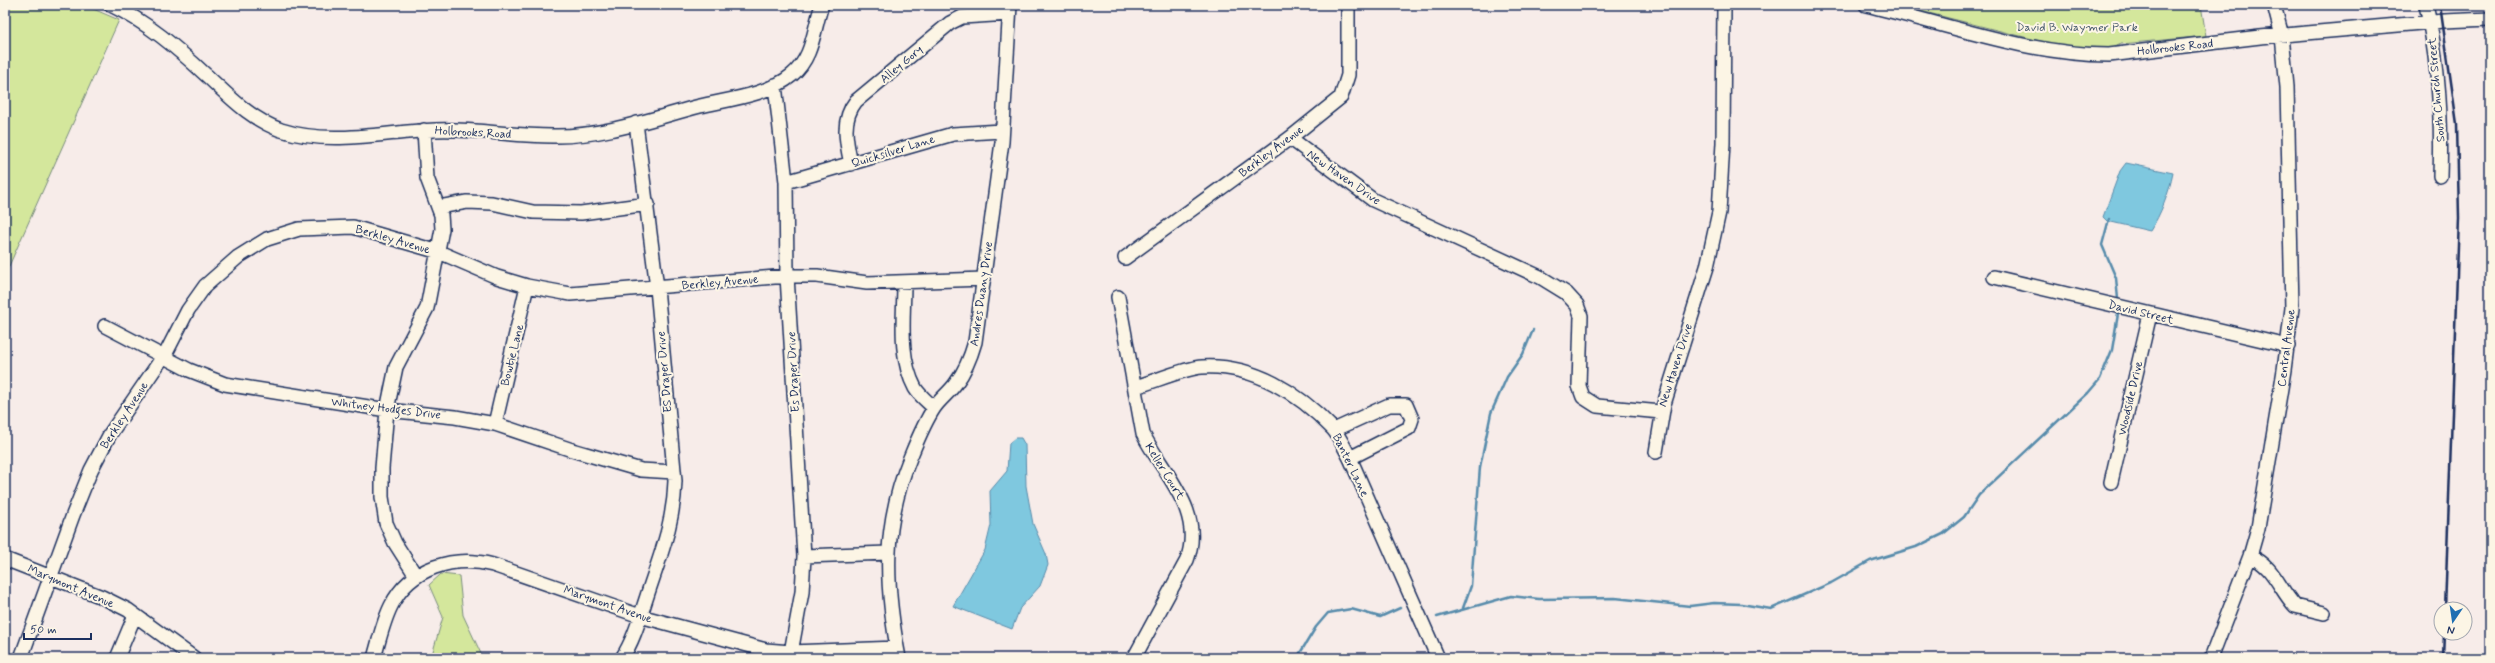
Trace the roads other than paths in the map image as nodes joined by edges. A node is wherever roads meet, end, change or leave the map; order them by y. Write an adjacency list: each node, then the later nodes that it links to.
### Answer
1 (111, 5): 14 (street, Holbrooks Road)
2 (822, 5): 12 (street, Holbrooks Road)
3 (1348, 5): 16 (street, Berkley Avenue)
4 (1724, 5): 38 (street, New Haven Drive)
5 (1866, 5): 11 (street, Holbrooks Road)
6 (2274, 5): 11 (street, Central Avenue)
7 (2426, 5): 10 (street, South Church Street)
8 (1009, 9): 15 (street, Andres Duany Drive); 17 (street, Alley Gory)
9 (2490, 19): 10 (street, Holbrooks Road)
10 (2430, 23): 11 (street, Holbrooks Road); 18 (street, South Church Street)
11 (2282, 36): 33 (street, Central Avenue)
12 (775, 85): 13 (street, Holbrooks Road); 19 (street, Es Draper Drive)
13 (636, 123): 14 (street, Holbrooks Road); 20 (street, ES Draper Drive)
14 (424, 130): 21 (street)
15 (1001, 131): 17 (street, Quicksilver Lane); 26 (street, Andres Duany Drive)
16 (1290, 138): 23 (street, Berkley Avenue); 38 (street, New Haven Drive)
17 (851, 164): 19 (street, Quicksilver Lane)
18 (2440, 176)
19 (786, 182): 24 (street, Es Draper Drive)
20 (648, 204): 21 (street); 29 (street, ES Draper Drive)
21 (439, 207): 22 (street)
22 (439, 252): 28 (street, Berkley Avenue); 34 (street, Berkley Avenue); 37 (street)
23 (1125, 258)
24 (787, 276): 27 (street, Berkley Avenue); 29 (street, Berkley Avenue); 46 (street, Es Draper Drive)
25 (1994, 277): 31 (street, David Street)
26 (984, 279): 27 (street, Berkley Avenue); 36 (street, Andres Duany Drive)
27 (904, 283): 36 (street)
28 (527, 286): 29 (street, Berkley Avenue); 39 (street, Bowtie Lane)
29 (657, 288): 43 (street, ES Draper Drive)
30 (1118, 297): 35 (street, Keller Court)
31 (2150, 314): 33 (street, David Street); 44 (street, Woodside Drive)
32 (105, 326): 34 (street, Whitney Hodges Drive)
33 (2288, 346): 47 (street, Central Avenue)
34 (163, 357): 37 (street, Whitney Hodges Drive); 50 (street, Berkley Avenue)
35 (1135, 387): 40 (street, Banter Lane); 61 (street, Keller Court)
36 (934, 408): 45 (street, Andres Duany Drive)
37 (387, 410): 39 (street, Whitney Hodges Drive); 49 (street)
38 (1662, 412): 41 (street)
39 (495, 424): 43 (street, Whitney Hodges Drive)
40 (1334, 430): 42 (street, Banter Lane); 42 (street)
41 (1656, 452)
42 (1350, 458): 62 (street, Banter Lane)
43 (674, 472): 53 (street, ES Draper Drive)
44 (2110, 482)
45 (888, 553): 46 (street); 54 (street, Andres Duany Drive)
46 (804, 556): 55 (street, Es Draper Drive)
47 (2250, 556): 51 (street); 63 (street, Central Avenue)
48 (5, 560): 50 (street, Marymont Avenue)
49 (416, 576): 53 (street, Marymont Avenue); 59 (street, Marymont Avenue)
50 (51, 577): 52 (street, Marymont Avenue); 56 (street, Berkley Avenue)
51 (2324, 613)
52 (135, 615): 57 (street); 58 (street, Marymont Avenue)
53 (640, 616): 55 (street, Marymont Avenue); 60 (street, ES Draper Drive)
54 (898, 653): 55 (street, Marymont Avenue)
55 (790, 655)
56 (20, 658)
57 (117, 658)
58 (194, 658)
59 (374, 658)
60 (622, 658)
61 (1134, 658)
62 (1438, 658)
63 (2211, 658)

